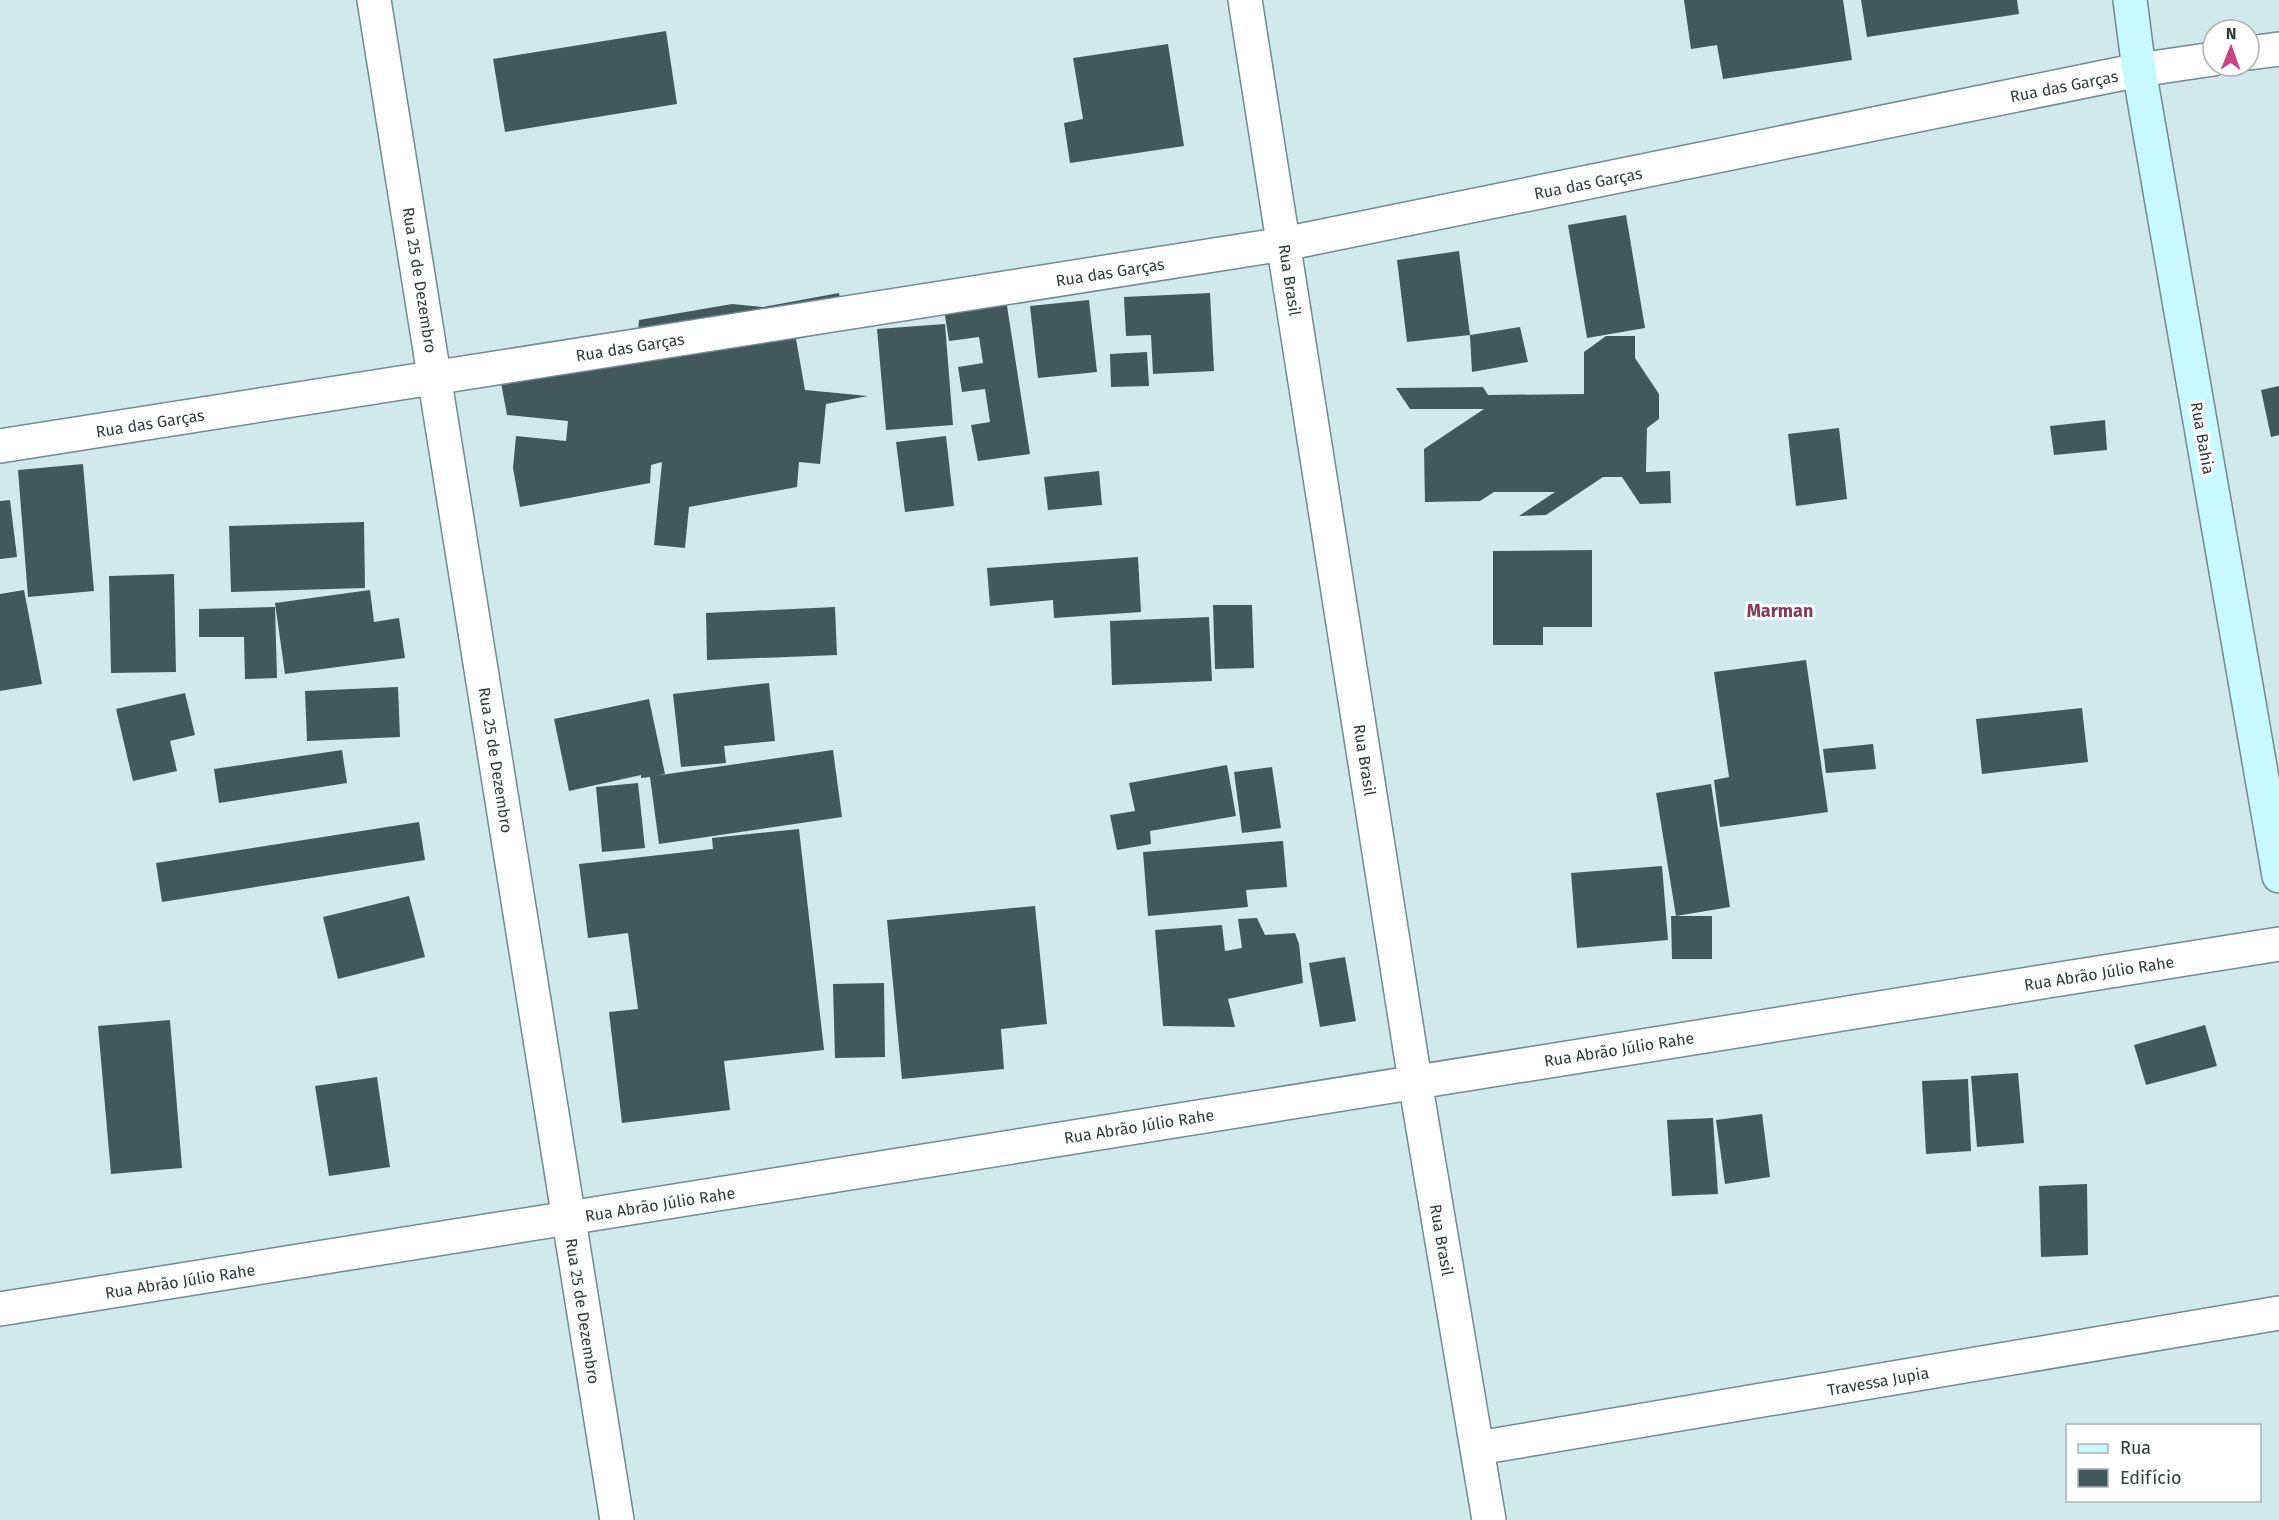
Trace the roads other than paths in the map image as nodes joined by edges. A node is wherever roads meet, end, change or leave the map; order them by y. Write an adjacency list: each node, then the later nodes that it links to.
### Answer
1 (374, 0): 9 (street, Rua 25 de Dezembro)
2 (1245, 0): 8 (street, Rua Brasil)
3 (2130, 0): 7 (main road, Rua Bahia)
4 (2279, 49): 5 (street)
5 (2261, 52)
6 (2201, 61): 7 (street, Rua das Garças)
7 (2139, 70): 8 (street, Rua das Garças); 11 (main road, Rua Bahia)
8 (1284, 244): 9 (street, Rua das Garças); 13 (street, Rua Brasil)
9 (436, 378): 10 (street, Rua das Garças); 14 (street, Rua 25 de Dezembro)
10 (0, 446)
11 (2279, 876)
12 (2279, 944): 13 (street, Rua Abrão Júlio Rahe)
13 (1415, 1081): 14 (street, Rua Abrão Júlio Rahe); 17 (street, Rua Brasil)
14 (569, 1219): 15 (street, Rua Abrão Júlio Rahe); 18 (street, Rua 25 de Dezembro)
15 (0, 1309)
16 (2279, 1313): 17 (street, Travessa Jupia)
17 (1478, 1448): 19 (street, Rua Brasil)
18 (617, 1520)
19 (1489, 1520)

